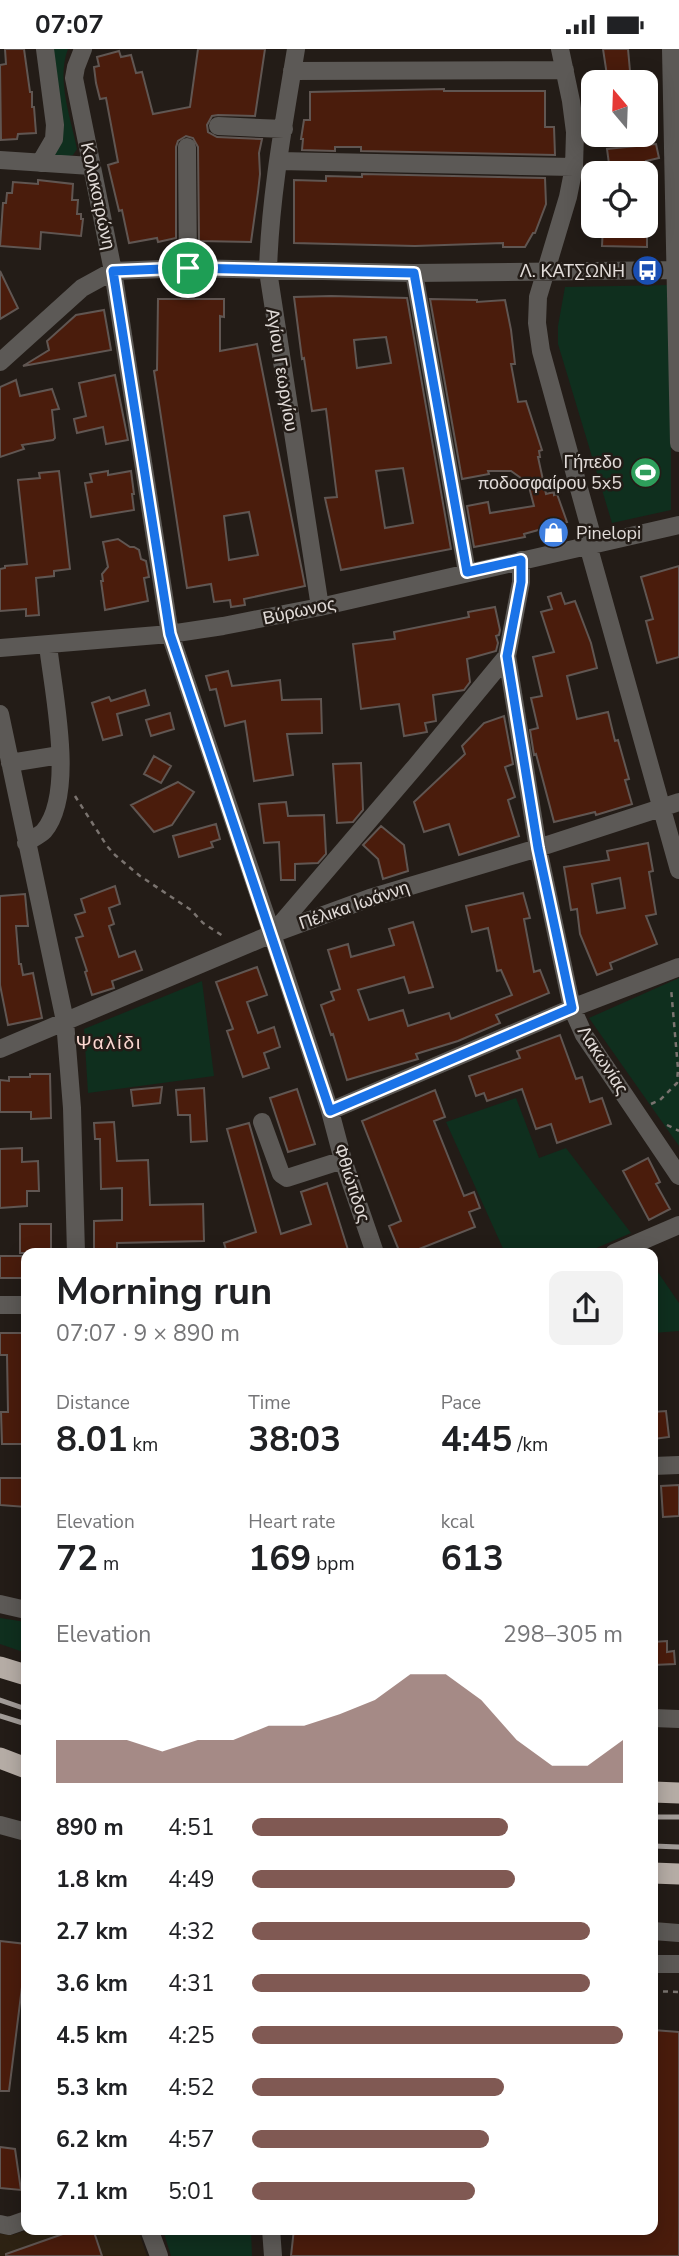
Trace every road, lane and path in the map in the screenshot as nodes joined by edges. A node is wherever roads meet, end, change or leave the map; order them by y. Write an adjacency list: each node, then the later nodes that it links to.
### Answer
1 (45, 49): 13 (street)
2 (83, 49): 14 (street, Κολοκοτρώνη)
3 (296, 49): 7 (street, Αγίου Γεωργίου)
4 (560, 49): 6 (street)
5 (671, 49): 17 (street)
6 (565, 70): 7 (street); 15 (street)
7 (292, 71): 9 (street, Αγίου Γεωργίου)
8 (218, 126): 9 (street)
9 (284, 129): 12 (street, Αγίου Γεωργίου)
10 (187, 147): 16 (street)
11 (0, 160): 13 (street)
12 (279, 161): 15 (street); 19 (street, Αγίου Γεωργίου)
13 (40, 163): 14 (street)
14 (91, 166): 18 (street, Κολοκοτρώνη)
15 (573, 167): 21 (street)
16 (188, 268): 18 (street); 19 (street)
17 (677, 270): 21 (street); 23 (street)
18 (113, 271): 22 (street); 29 (street, Κολοκοτρώνη)
19 (268, 271): 20 (street); 28 (street, Αγίου Γεωργίου)
20 (414, 273): 21 (street); 27 (street)
21 (545, 273): 25 (street)
22 (0, 362)
23 (679, 443)
24 (679, 524): 25 (street, Βύρωνος)
25 (591, 544): 26 (street, Βύρωνος); 38 (street)
26 (521, 560): 27 (street, Βύρωνος); 32 (street, Λακωνίας)
27 (467, 572): 28 (street, Βύρωνος)
28 (320, 607): 29 (street, Βύρωνος)
29 (170, 634): 30 (street, Βύρωνος); 42 (street, Φθιώτιδος)
30 (48, 645): 31 (street, Βύρωνος); 34 (street)
31 (0, 648)
32 (507, 656): 40 (street, Λακωνίας); 42 (street)
33 (0, 714): 35 (street)
34 (60, 755): 35 (street); 36 (street)
35 (10, 763): 39 (street)
36 (61, 780): 39 (street); 43 (path)
37 (679, 802): 38 (street, Πέλικα Ιωάννη)
38 (662, 809): 40 (street, Πέλικα Ιωάννη); 41 (street)
39 (26, 843): 46 (street)
40 (538, 848): 42 (street, Πέλικα Ιωάννη); 45 (street, Λακωνίας)
41 (679, 870)
42 (272, 934): 43 (street, Πέλικα Ιωάννη); 49 (street, Φθιώτιδος)
43 (232, 950): 46 (street, Πέλικα Ιωάννη)
44 (675, 969): 45 (street); 48 (path)
45 (572, 1008): 48 (street, Λακωνίας); 49 (street)
46 (65, 1021): 47 (street, Πέλικα Ιωάννη); 54 (street)
47 (0, 1049)
48 (635, 1110): 52 (street, Λακωνίας)
49 (330, 1111): 51 (street, Φθιώτιδος)
50 (262, 1122): 51 (street)
51 (343, 1160): 55 (street, Φθιώτιδος)
52 (679, 1177)
53 (679, 1225): 56 (street)
54 (76, 1248)
55 (373, 1248)
56 (626, 1248)
57 (0, 1305): 58 (street)
58 (21, 1305)
59 (679, 1465): 60 (street)
60 (658, 1467)
61 (0, 1604): 62 (street)
62 (21, 1609)
63 (0, 1667): 64 (highway)
64 (21, 1673)
65 (658, 1718): 66 (street)
66 (679, 1719)
67 (0, 1758): 68 (highway)
68 (21, 1766)
69 (0, 1774): 70 (highway)
70 (21, 1778)
71 (658, 1792): 72 (highway)
72 (679, 1793)
73 (0, 1825): 74 (street)
74 (21, 1831)
75 (658, 1873): 76 (highway)
76 (679, 1874)
77 (658, 1931): 78 (street)
78 (679, 1933)
79 (658, 1964): 80 (street)
80 (679, 1964)
81 (658, 1991): 82 (path)
82 (679, 1992)
83 (21, 2222): 84 (street)
84 (0, 2224)
85 (151, 2235): 87 (street)
86 (271, 2235): 88 (street)
87 (159, 2256)
88 (273, 2256)

